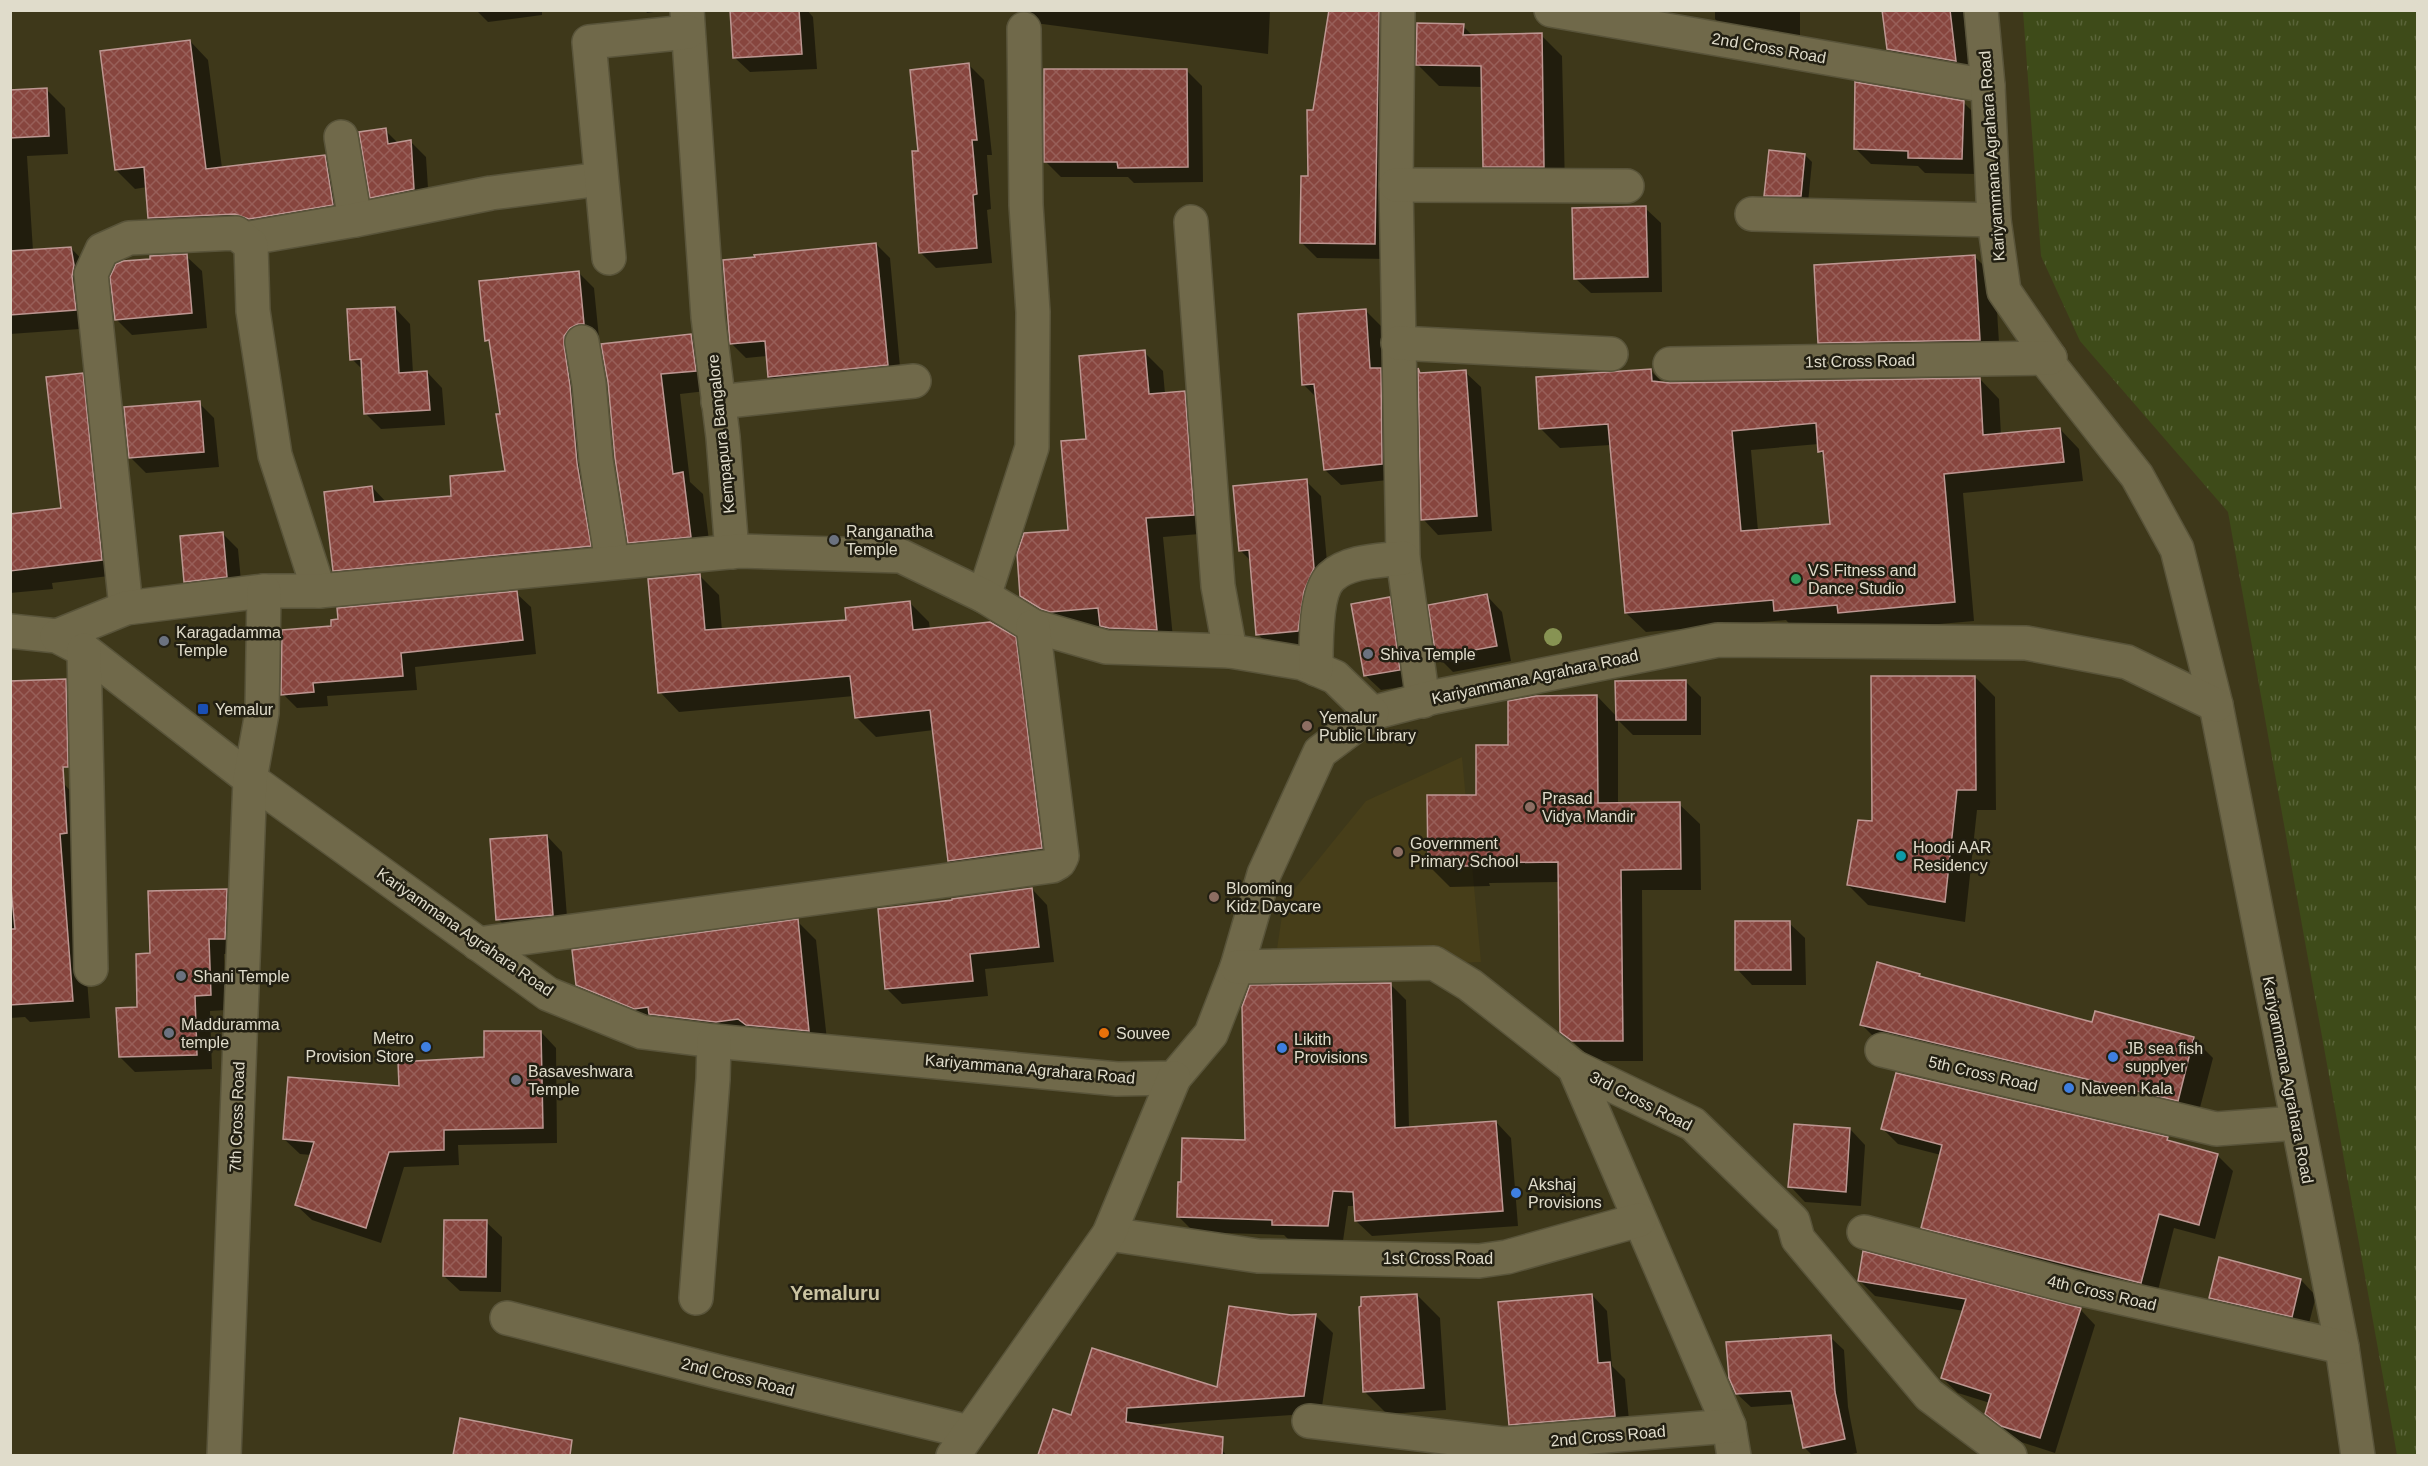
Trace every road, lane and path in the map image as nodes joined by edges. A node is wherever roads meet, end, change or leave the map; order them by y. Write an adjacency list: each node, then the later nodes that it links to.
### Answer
1 (1398, 10): 9 (street)
2 (1551, 10): 6 (street, 2nd Cross Road)
3 (1981, 10): 6 (street, Kariyammana Agrahara Road)
4 (688, 21): 8 (street); 23 (street, Kempapura Bangalore)
5 (1024, 29): 29 (street)
6 (1988, 86): 13 (street, Kariyammana Agrahara Road)
7 (341, 137): 12 (street)
8 (601, 179): 12 (street); 16 (street)
9 (1396, 185): 10 (street); 18 (street)
10 (1627, 186)
11 (1752, 214): 13 (street)
12 (355, 220): 15 (street)
13 (1994, 220): 20 (street, Kariyammana Agrahara Road)
14 (1191, 222): 34 (street)
15 (244, 239): 28 (street); 30 (street)
16 (609, 258)
17 (582, 342): 26 (street)
18 (1398, 343): 19 (street); 25 (street)
19 (1611, 354)
20 (2050, 357): 21 (street, 1st Cross Road); 37 (street, Kariyammana Agrahara Road)
21 (1670, 364)
22 (914, 381): 23 (street)
23 (718, 402): 24 (street, Kempapura Bangalore)
24 (732, 552): 26 (street); 29 (street)
25 (1403, 558): 35 (street); 36 (street)
26 (612, 562): 28 (street)
27 (264, 591): 28 (street); 30 (street); 39 (street, 7th Cross Road)
28 (319, 591)
29 (984, 596): 31 (street)
30 (126, 608): 33 (street)
31 (1033, 626): 34 (street); 40 (street)
32 (10, 631): 33 (street)
33 (70, 643): 39 (street, Kariyammana Agrahara Road); 42 (street)
34 (1230, 651): 35 (street)
35 (1316, 669): 38 (street)
36 (1423, 701): 37 (street, Kariyammana Agrahara Road); 38 (street, Kariyammana Agrahara Road)
37 (2216, 705): 47 (street, Kariyammana Agrahara Road)
38 (1372, 713): 41 (street, Kariyammana Agrahara Road)
39 (250, 779): 40 (street, Kariyammana Agrahara Road); 57 (street, 7th Cross Road)
40 (478, 944): 43 (street, Kariyammana Agrahara Road)
41 (1237, 968): 45 (street, 3rd Cross Road); 46 (street, Kariyammana Agrahara Road)
42 (91, 969)
43 (714, 1041): 46 (street, Kariyammana Agrahara Road); 51 (street)
44 (1882, 1050): 47 (street, 5th Cross Road)
45 (1574, 1067): 48 (street); 58 (street, 3rd Cross Road)
46 (1174, 1078): 50 (street)
47 (2296, 1123): 53 (street, Kariyammana Agrahara Road)
48 (1639, 1220): 50 (street, 1st Cross Road); 55 (street)
49 (1864, 1232): 53 (street, 4th Cross Road)
50 (1109, 1234): 56 (street)
51 (696, 1298)
52 (507, 1318): 56 (street, 2nd Cross Road)
53 (2342, 1347): 59 (street, Kariyammana Agrahara Road)
54 (1309, 1421): 55 (street, 2nd Cross Road)
55 (1731, 1441)
56 (961, 1444)
57 (224, 1455)
58 (2010, 1455)
59 (2358, 1455)

